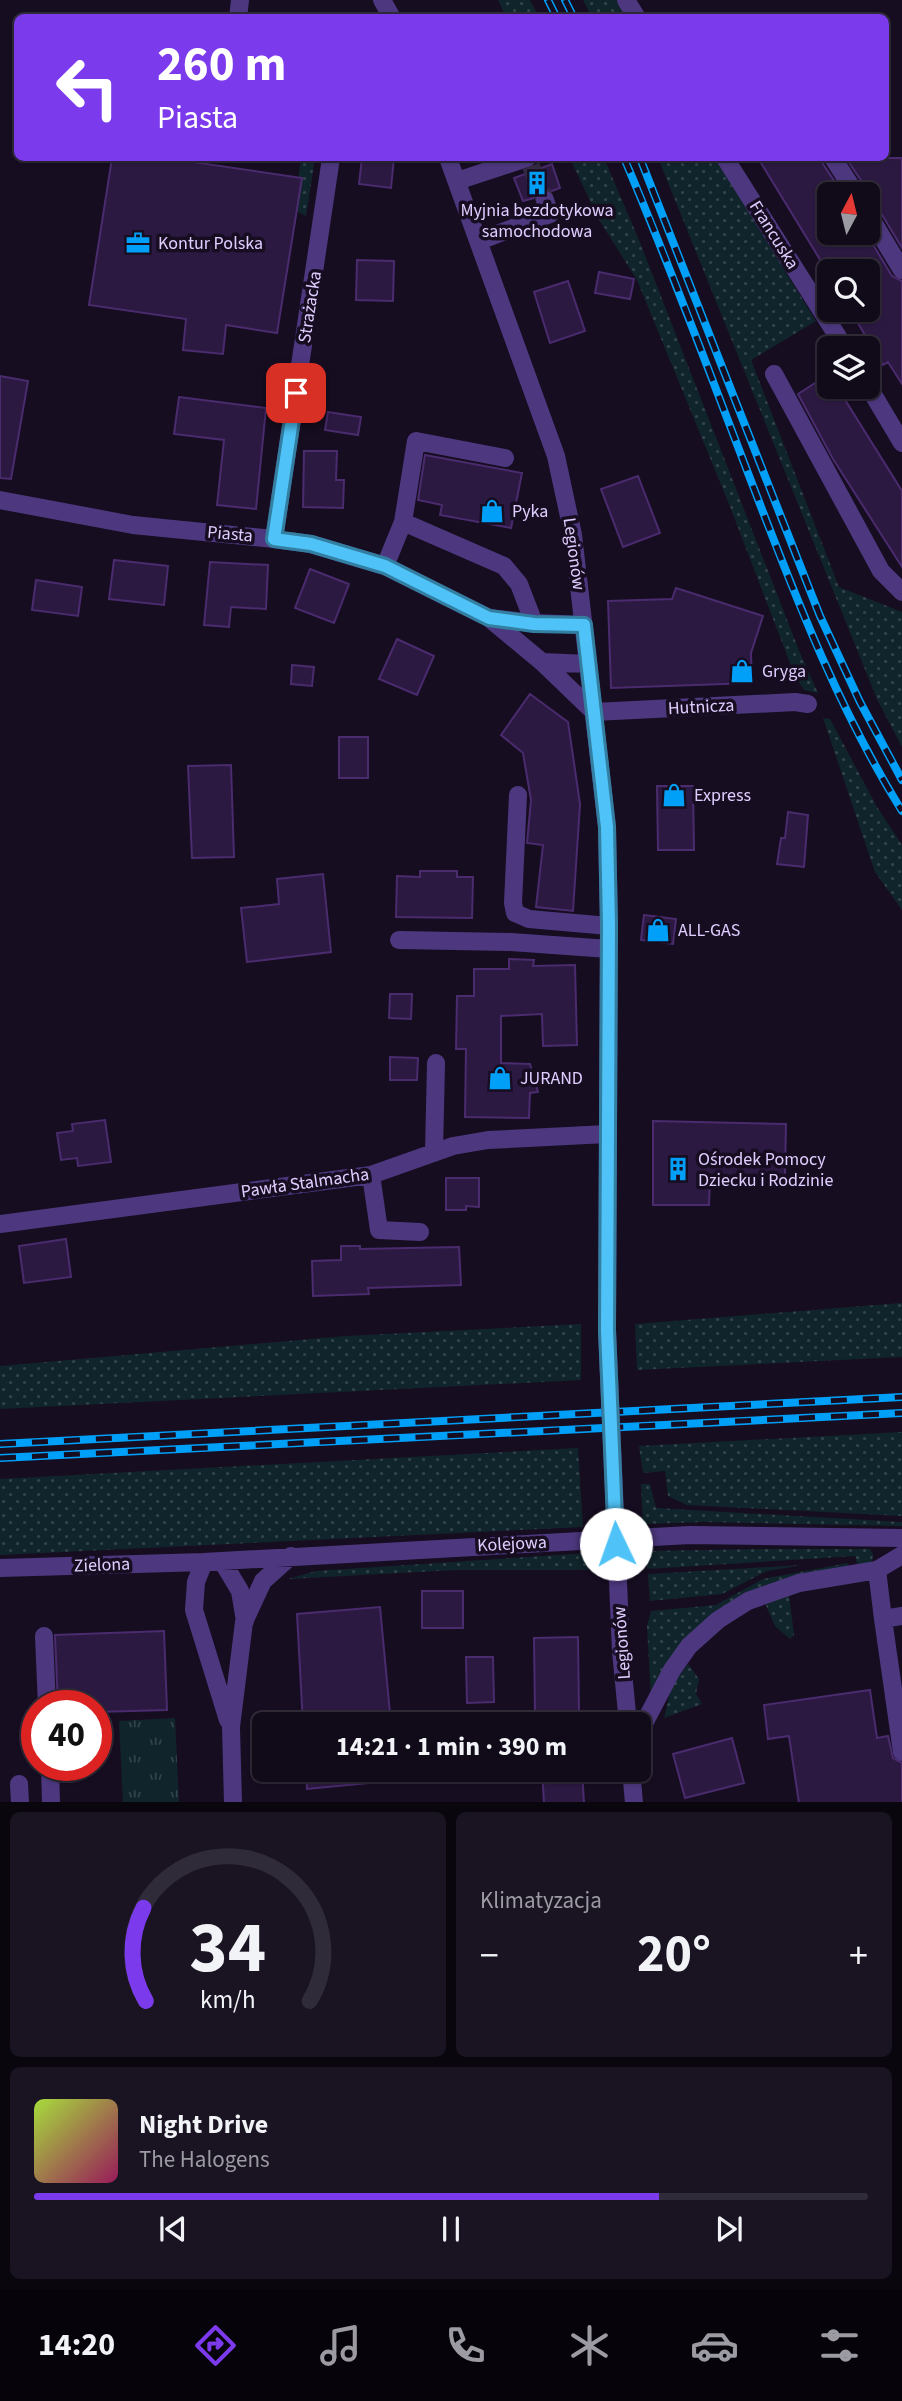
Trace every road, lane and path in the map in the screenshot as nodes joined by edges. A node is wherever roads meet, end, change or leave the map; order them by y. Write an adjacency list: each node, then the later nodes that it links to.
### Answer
1 (331, 161): 19 (street, Strażacka)
2 (449, 161): 6 (street, Legionów)
3 (526, 161): 6 (street)
4 (727, 161): 12 (street, Francuska)
5 (835, 161): 7 (street)
6 (457, 181): 10 (street, Legionów)
7 (848, 182)
8 (545, 200): 10 (street)
9 (880, 234): 11 (street)
10 (479, 241): 24 (street, Legionów)
11 (902, 270)
12 (837, 336)
13 (774, 374): 21 (street)
14 (876, 399): 15 (street)
15 (902, 443)
16 (505, 458): 18 (street)
17 (0, 500): 19 (street, Piasta)
18 (403, 522): 20 (street); 23 (street)
19 (274, 539): 20 (street, Piasta)
20 (385, 566): 22 (street, Piasta)
21 (902, 592)
22 (489, 618): 23 (street, Piasta); 25 (street, Piasta)
23 (534, 624): 24 (street, Piasta)
24 (584, 625): 26 (street, Legionów)
25 (542, 662): 26 (street); 28 (street, Piasta)
26 (588, 664): 28 (street, Legionów)
27 (808, 704): 28 (street, Hutnicza)
28 (594, 712): 30 (street, Legionów)
29 (517, 795): 30 (street)
30 (609, 926): 32 (street, Legionów)
31 (399, 940): 32 (street)
32 (609, 949): 34 (street, Legionów)
33 (436, 1063): 35 (street)
34 (607, 1134): 35 (street, Pawła Stalmacha); 50 (street, Legionów, bridge)
35 (434, 1152): 36 (street, Pawła Stalmacha)
36 (371, 1175): 37 (street, Pawła Stalmacha); 38 (street)
37 (0, 1224)
38 (420, 1231)
39 (902, 1538): 41 (street, Kolejowa)
40 (902, 1555): 44 (street)
41 (291, 1556): 42 (street, Kolejowa); 47 (street)
42 (213, 1561): 43 (street, Zielona); 47 (street); 52 (street)
43 (0, 1568)
44 (877, 1570): 46 (street); 51 (street)
45 (902, 1616): 46 (street)
46 (883, 1619): 53 (street)
47 (245, 1621): 52 (street)
48 (44, 1636): 49 (street)
49 (46, 1690)
50 (627, 1712)
51 (650, 1712)
52 (231, 1727): 57 (street)
53 (902, 1752)
54 (50, 1781): 56 (street)
55 (632, 1782): 58 (street)
56 (51, 1802)
57 (233, 1802)
58 (634, 1802)

